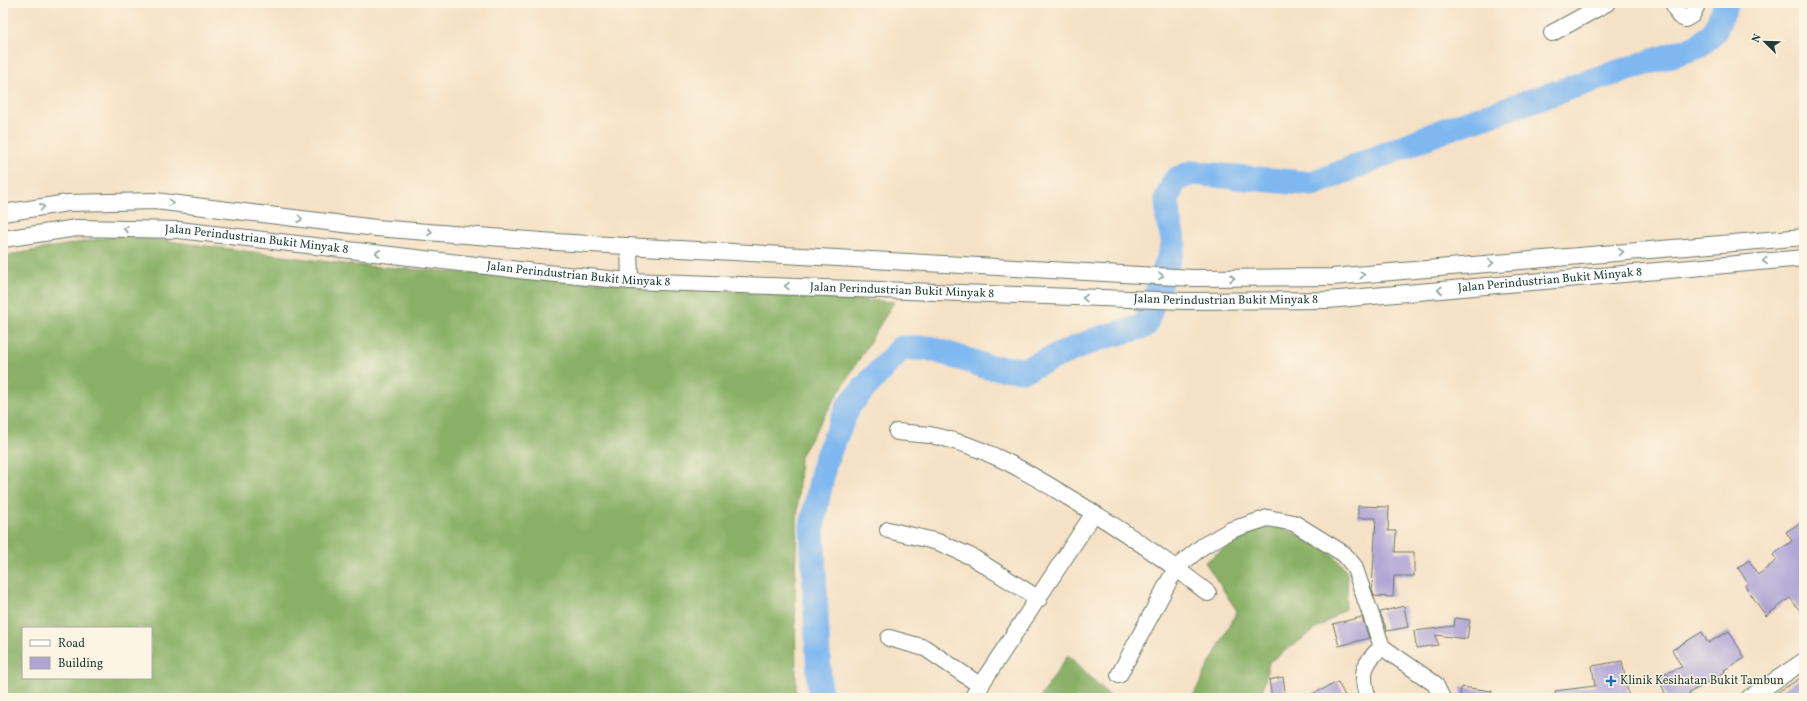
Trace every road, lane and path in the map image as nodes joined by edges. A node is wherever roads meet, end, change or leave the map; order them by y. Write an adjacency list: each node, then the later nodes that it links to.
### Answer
1 (1607, 3): 4 (street)
2 (1673, 3): 3 (street)
3 (1698, 3)
4 (1552, 33)
5 (3, 212): 8 (street, Jalan Perindustrian Bukit Minyak 8, one-way to 8)
6 (1804, 237): 8 (street, Jalan Perindustrian Bukit Minyak 8, one-way to 6)
7 (3, 239): 10 (street, Jalan Perindustrian Bukit Minyak 8, one-way to 7)
8 (629, 247): 10 (street)
9 (1804, 258): 10 (street, Jalan Perindustrian Bukit Minyak 8, one-way to 10)
10 (630, 281)
11 (897, 432): 12 (street)
12 (1094, 513): 14 (street); 16 (street)
13 (888, 530): 16 (street)
14 (1176, 568): 15 (street); 18 (street); 20 (street)
15 (1208, 593)
16 (1039, 599): 21 (street)
17 (889, 638): 21 (street)
18 (1382, 647): 22 (street); 23 (street)
19 (1804, 661): 24 (street)
20 (1119, 675)
21 (977, 692)
22 (1368, 698)
23 (1442, 698)
24 (1749, 698)

